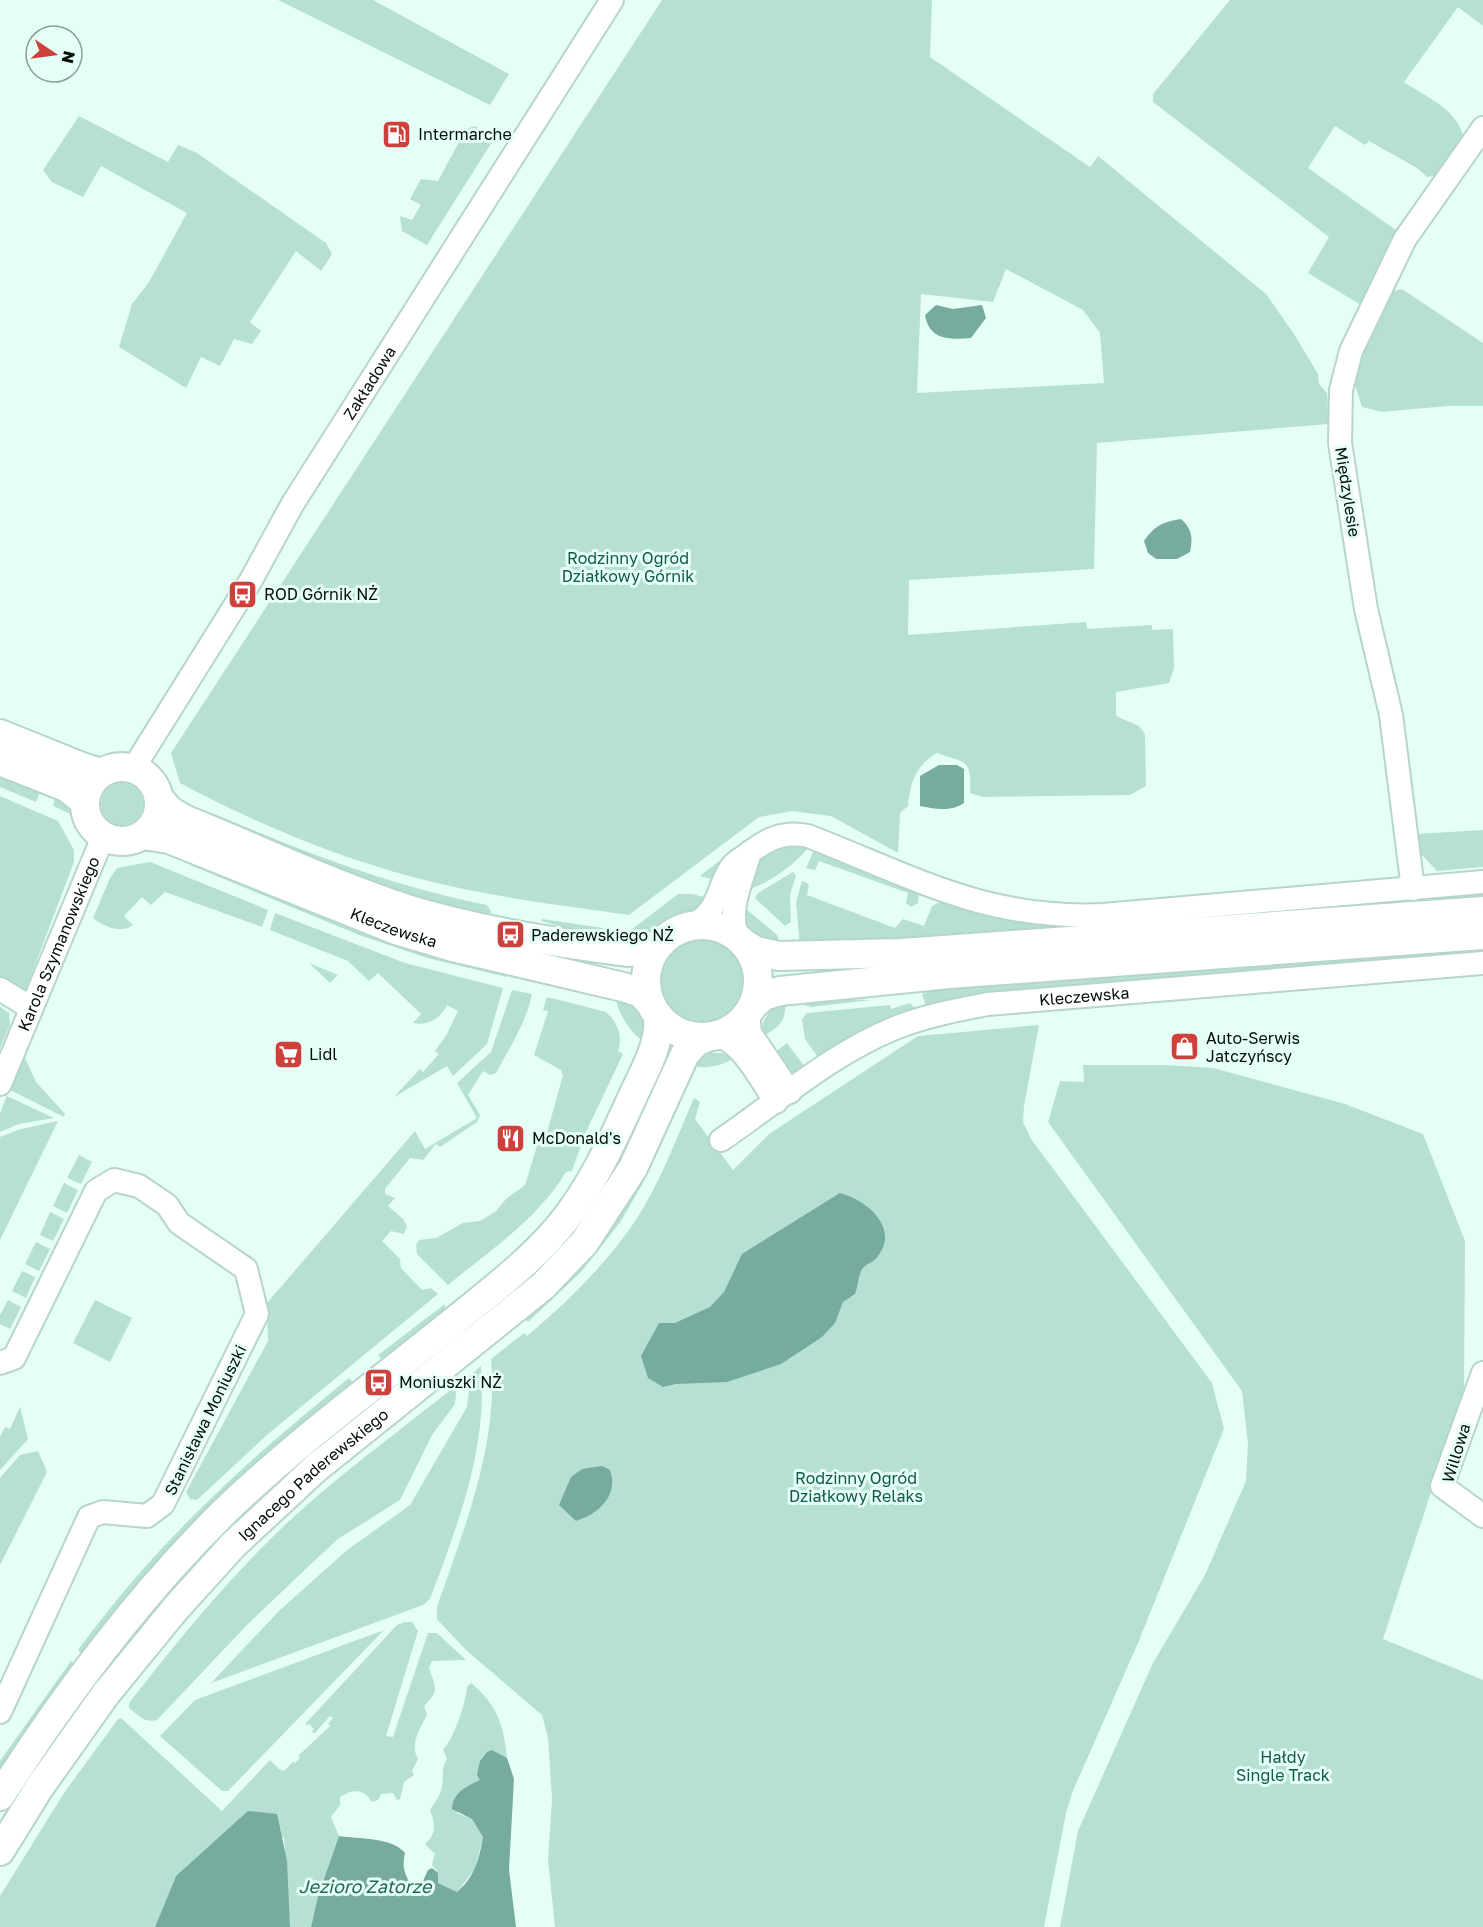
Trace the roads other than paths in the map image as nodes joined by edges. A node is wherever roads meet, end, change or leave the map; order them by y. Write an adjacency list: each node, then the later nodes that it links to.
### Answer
1 (612, 0): 5 (street, Zakładowa)
2 (1483, 128): 13 (street, Międzylesie)
3 (0, 734): 6 (main road)
4 (0, 761): 8 (main road)
5 (133, 769): 6 (main road); 7 (main road)
6 (101, 773): 8 (main road)
7 (159, 798): 9 (main road); 18 (main road, Kleczewska)
8 (84, 801): 10 (main road)
9 (142, 835): 10 (main road); 22 (main road, Kleczewska)
10 (103, 837): 21 (street, Karola Szymanowskiego)
11 (750, 852): 13 (street); 15 (street); 17 (street)
12 (1483, 882): 13 (street)
13 (1413, 889)
14 (1483, 912): 17 (main road)
15 (692, 926): 17 (main road); 18 (main road)
16 (1483, 936): 23 (main road, Kleczewska)
17 (741, 941): 23 (main road)
18 (662, 942): 22 (main road)
19 (1483, 963): 26 (street, Kleczewska)
20 (0, 989): 21 (street)
21 (31, 1008): 25 (street, Karola Szymanowskiego)
22 (655, 1009): 24 (main road); 32 (main road, Ignacego Paderewskiego)
23 (751, 1009): 24 (main road); 26 (street)
24 (711, 1036): 26 (street); 33 (main road, Ignacego Paderewskiego)
25 (0, 1084)
26 (783, 1097): 27 (street, Kleczewska)
27 (721, 1140)
28 (0, 1363): 31 (street, Stanisława Moniuszki)
29 (1483, 1373): 30 (street, Willowa)
30 (1483, 1516)
31 (0, 1712)
32 (0, 1796)
33 (0, 1851)

